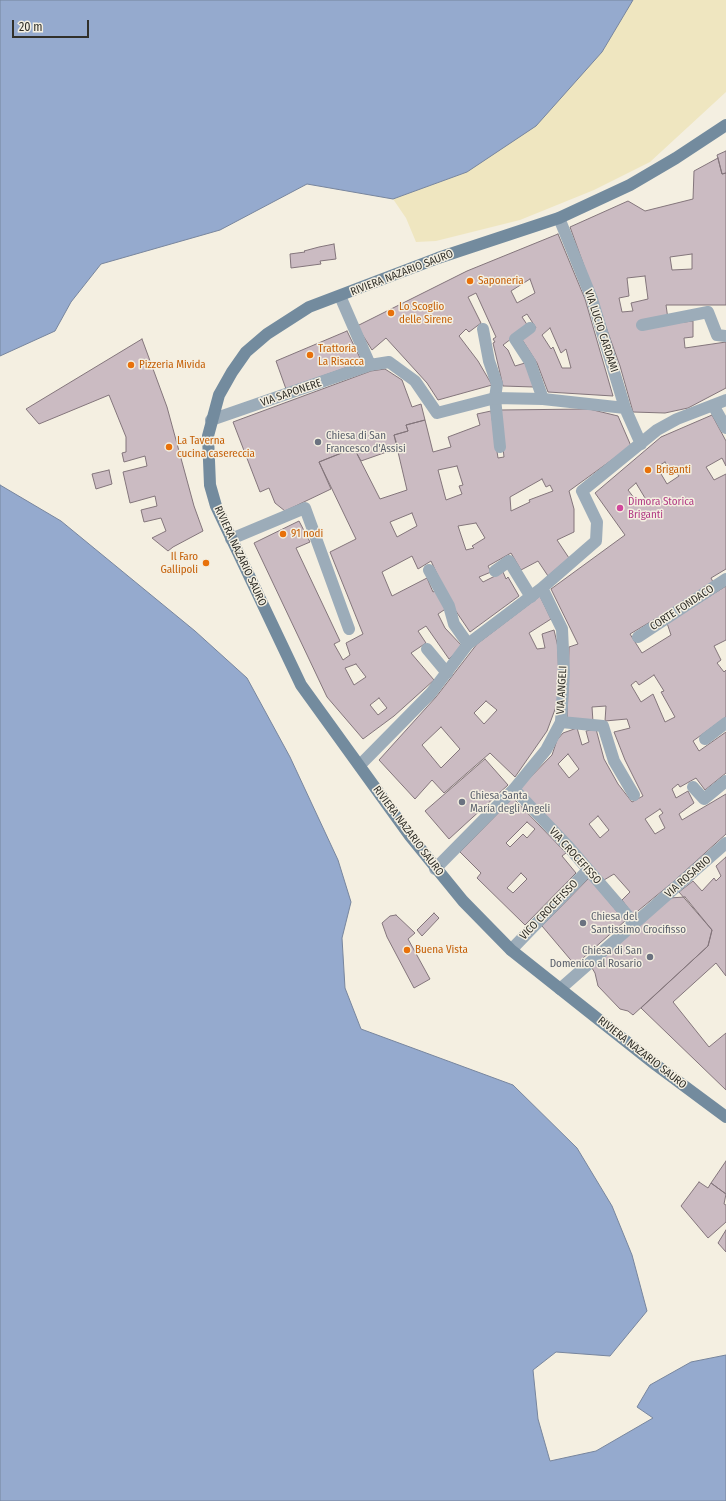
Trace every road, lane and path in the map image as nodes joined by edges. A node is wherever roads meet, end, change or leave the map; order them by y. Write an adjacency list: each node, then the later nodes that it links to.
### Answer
1 (726, 125): 2 (street, RIVIERA NAZARIO SAURO)
2 (559, 218): 3 (street, RIVIERA NAZARIO SAURO); 13 (street, VIA LUCIO CARDAMI)
3 (340, 296): 8 (street); 14 (street, RIVIERA NAZARIO SAURO)
4 (642, 325): 7 (street)
5 (530, 328): 10 (street)
6 (483, 329): 9 (street)
7 (726, 336)
8 (370, 365): 9 (street, VIA SAPONERE); 14 (street, VIA SAPONERE)
9 (495, 398): 10 (street); 17 (street)
10 (543, 399): 13 (street)
11 (726, 400): 12 (street)
12 (713, 405): 15 (street); 16 (street)
13 (625, 408): 16 (street, VIA LUCIO CARDAMI)
14 (211, 420): 18 (street, RIVIERA NAZARIO SAURO)
15 (726, 428)
16 (642, 444): 22 (street)
17 (500, 447)
18 (231, 539): 24 (street); 32 (street, RIVIERA NAZARIO SAURO)
19 (429, 570): 26 (street)
20 (495, 571): 23 (street)
21 (726, 579): 25 (street, CORTE FONDACO)
22 (542, 588): 23 (street); 29 (street, VIA ANGELI)
23 (531, 597): 26 (street)
24 (349, 629)
25 (638, 637)
26 (468, 644): 28 (street)
27 (427, 649): 28 (street)
28 (447, 673): 32 (street)
29 (561, 722): 35 (street, VIA ANGELI); 36 (street)
30 (726, 723): 31 (street)
31 (705, 739)
32 (360, 765): 38 (street, RIVIERA NAZARIO SAURO)
33 (726, 782): 34 (street)
34 (693, 787)
35 (514, 789): 38 (street, VIA ANGELI); 39 (street, VIA CROCEFISSO)
36 (634, 794)
37 (726, 843): 40 (street, VIA ROSARIO)
38 (435, 869): 41 (street, RIVIERA NAZARIO SAURO)
39 (588, 870): 40 (street, VIA CROCEFISSO); 41 (street, VICO CROCEFISSO)
40 (634, 923): 42 (street, VIA ROSARIO)
41 (511, 950): 42 (street, RIVIERA NAZARIO SAURO)
42 (560, 989): 43 (street, RIVIERA NAZARIO SAURO)
43 (726, 1117)

